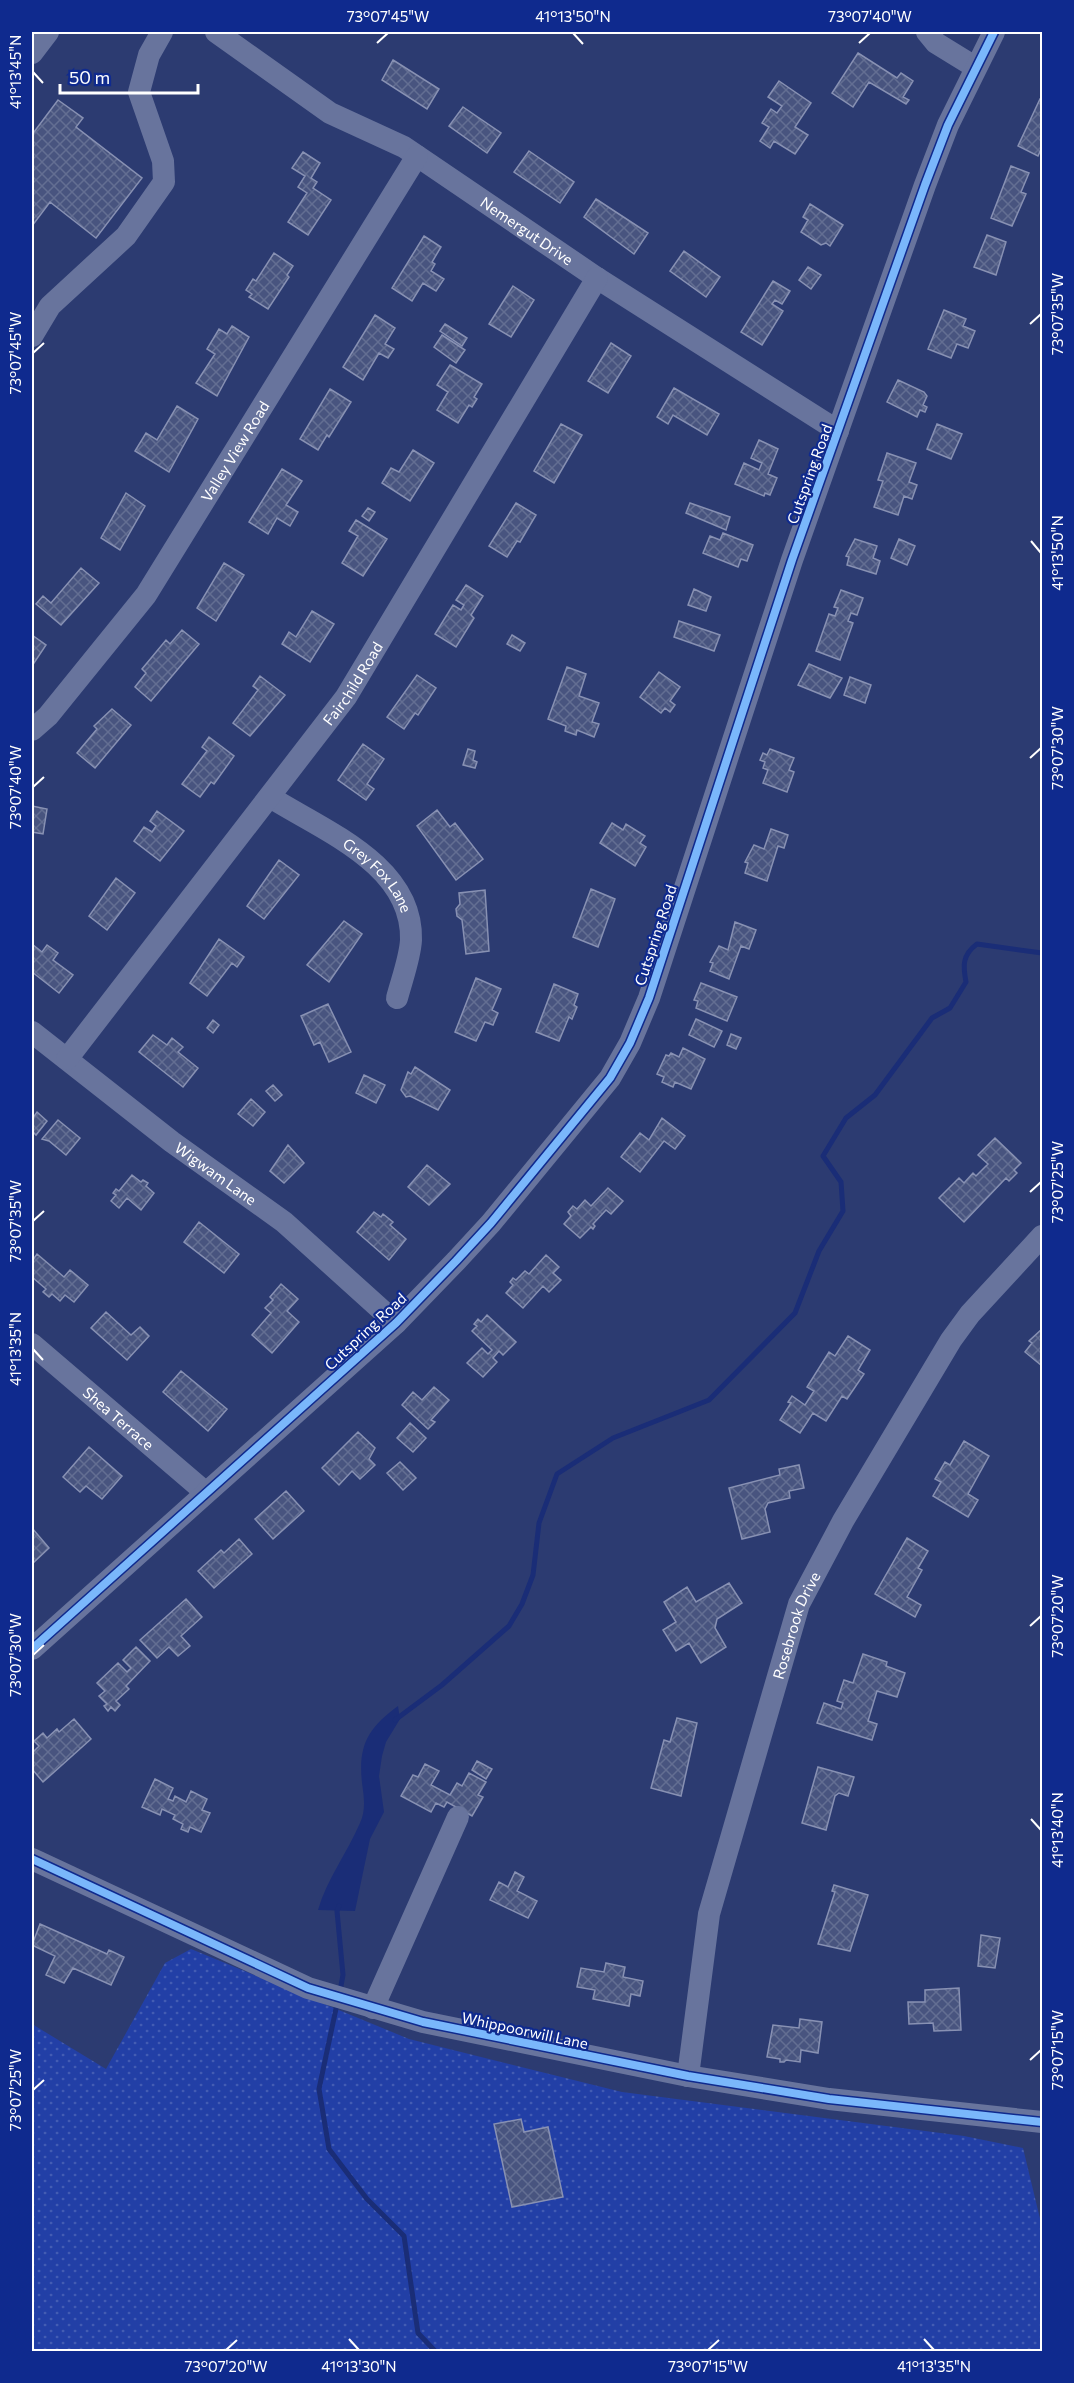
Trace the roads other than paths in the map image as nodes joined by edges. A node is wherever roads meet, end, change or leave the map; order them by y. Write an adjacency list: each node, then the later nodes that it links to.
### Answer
1 (48, 32): 6 (street)
2 (162, 32): 10 (street)
3 (216, 32): 8 (street, Nemergut Drive)
4 (927, 32): 7 (street)
5 (994, 32): 7 (street, Cutspring Road)
6 (32, 53)
7 (975, 68): 11 (street, Cutspring Road)
8 (417, 156): 9 (street, Nemergut Drive); 12 (street, Valley View Road)
9 (597, 278): 11 (street, Nemergut Drive); 13 (street, Fairchild Road)
10 (32, 336)
11 (838, 431): 18 (street, Cutspring Road)
12 (32, 730)
13 (270, 797): 14 (street, Grey Fox Lane); 16 (street, Fairchild Road)
14 (397, 998)
15 (32, 1032): 16 (street, Wigwam Lane)
16 (67, 1059): 18 (street, Wigwam Lane)
17 (1042, 1236): 25 (street, Rosebrook Drive)
18 (396, 1323): 20 (street, Cutspring Road)
19 (32, 1344): 20 (street, Shea Terrace)
20 (205, 1492): 21 (street, Cutspring Road)
21 (32, 1649)
22 (458, 1817): 24 (street)
23 (32, 1859): 24 (street, Whippoorwill Lane)
24 (369, 2007): 25 (street, Whippoorwill Lane)
25 (688, 2076): 26 (street, Whippoorwill Lane)
26 (1042, 2122)

